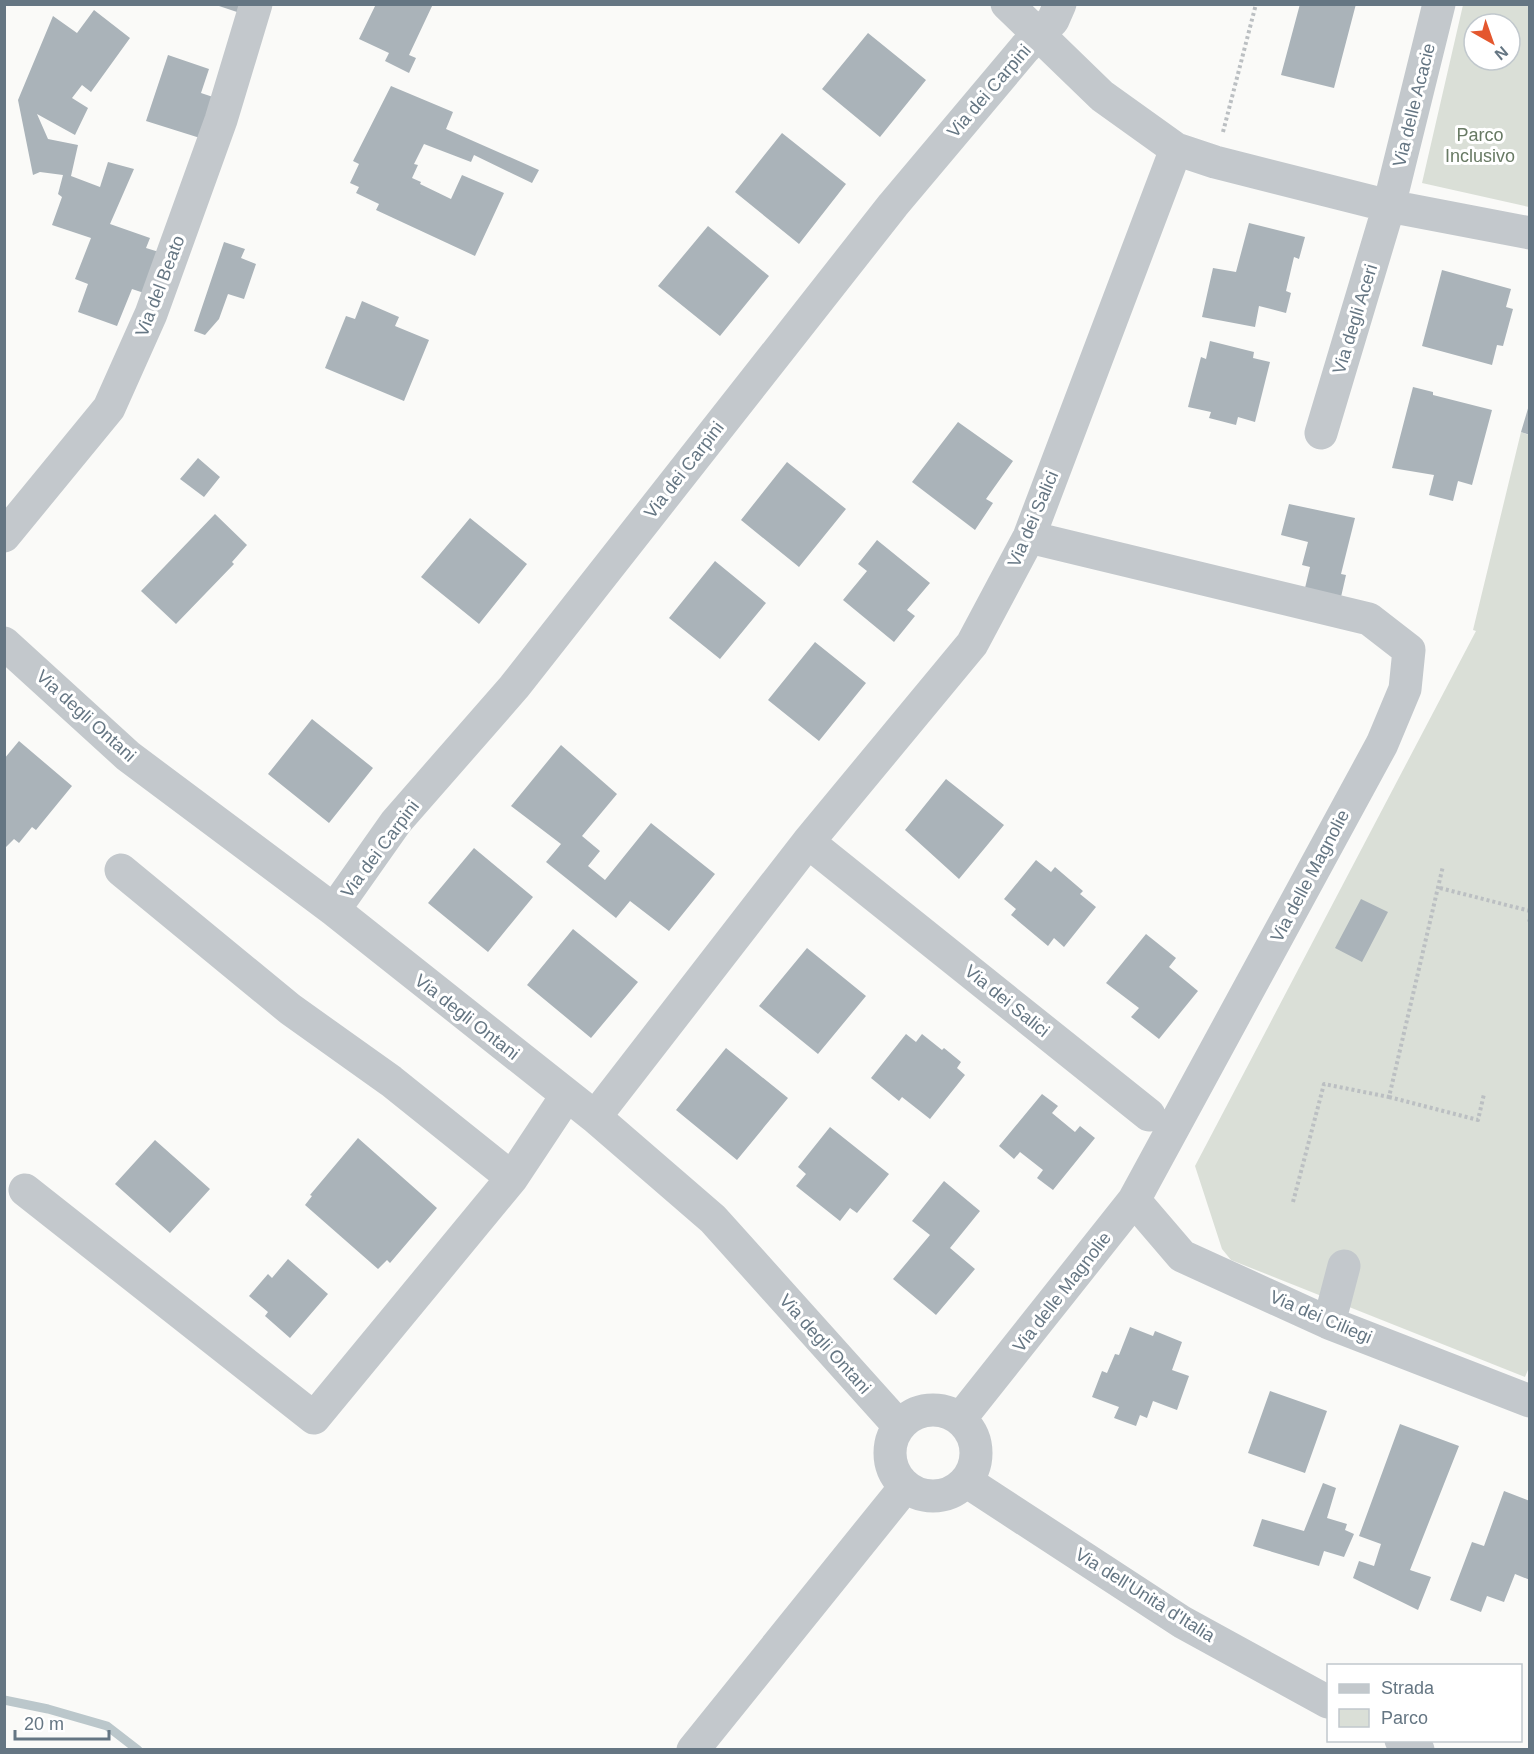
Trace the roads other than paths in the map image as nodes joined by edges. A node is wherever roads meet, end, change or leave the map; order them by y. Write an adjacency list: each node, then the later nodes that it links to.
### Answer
1 (256, 4): 10 (street, Via del Beato)
2 (1007, 4): 5 (street)
3 (1060, 4): 5 (street, Via dei Carpini)
4 (1439, 4): 7 (street, Via delle Acacie)
5 (1039, 34): 6 (street); 15 (street, Via dei Carpini)
6 (1176, 148): 7 (street); 11 (street, Via dei Salici)
7 (1389, 206): 8 (street); 9 (street, Via degli Aceri)
8 (1530, 233)
9 (1322, 432)
10 (4, 536)
11 (1029, 537): 13 (street, Via dei Salici); 21 (street, Via delle Magnolie)
12 (4, 643): 15 (street, Via degli Ontani)
13 (808, 843): 17 (street, Via dei Salici); 18 (street, Via dei Salici)
14 (121, 870): 19 (street)
15 (334, 910): 16 (street, Via degli Ontani)
16 (567, 1095): 18 (street, Via degli Ontani); 19 (street)
17 (1149, 1115)
18 (595, 1117): 26 (street, Via degli Ontani)
19 (512, 1178): 20 (street)
20 (25, 1190)
21 (1134, 1200): 23 (street, Via dei Ciliegi); 25 (street, Via delle Magnolie)
22 (1344, 1266): 23 (street)
23 (1329, 1323): 24 (street, Via dei Ciliegi)
24 (1530, 1401)
25 (960, 1419): 26 (street); 27 (street)
26 (899, 1426): 28 (street)
27 (966, 1481): 28 (street); 29 (street, Via dell'Unità d'Italia)
28 (905, 1487): 30 (street)
29 (1327, 1701)
30 (693, 1749)

